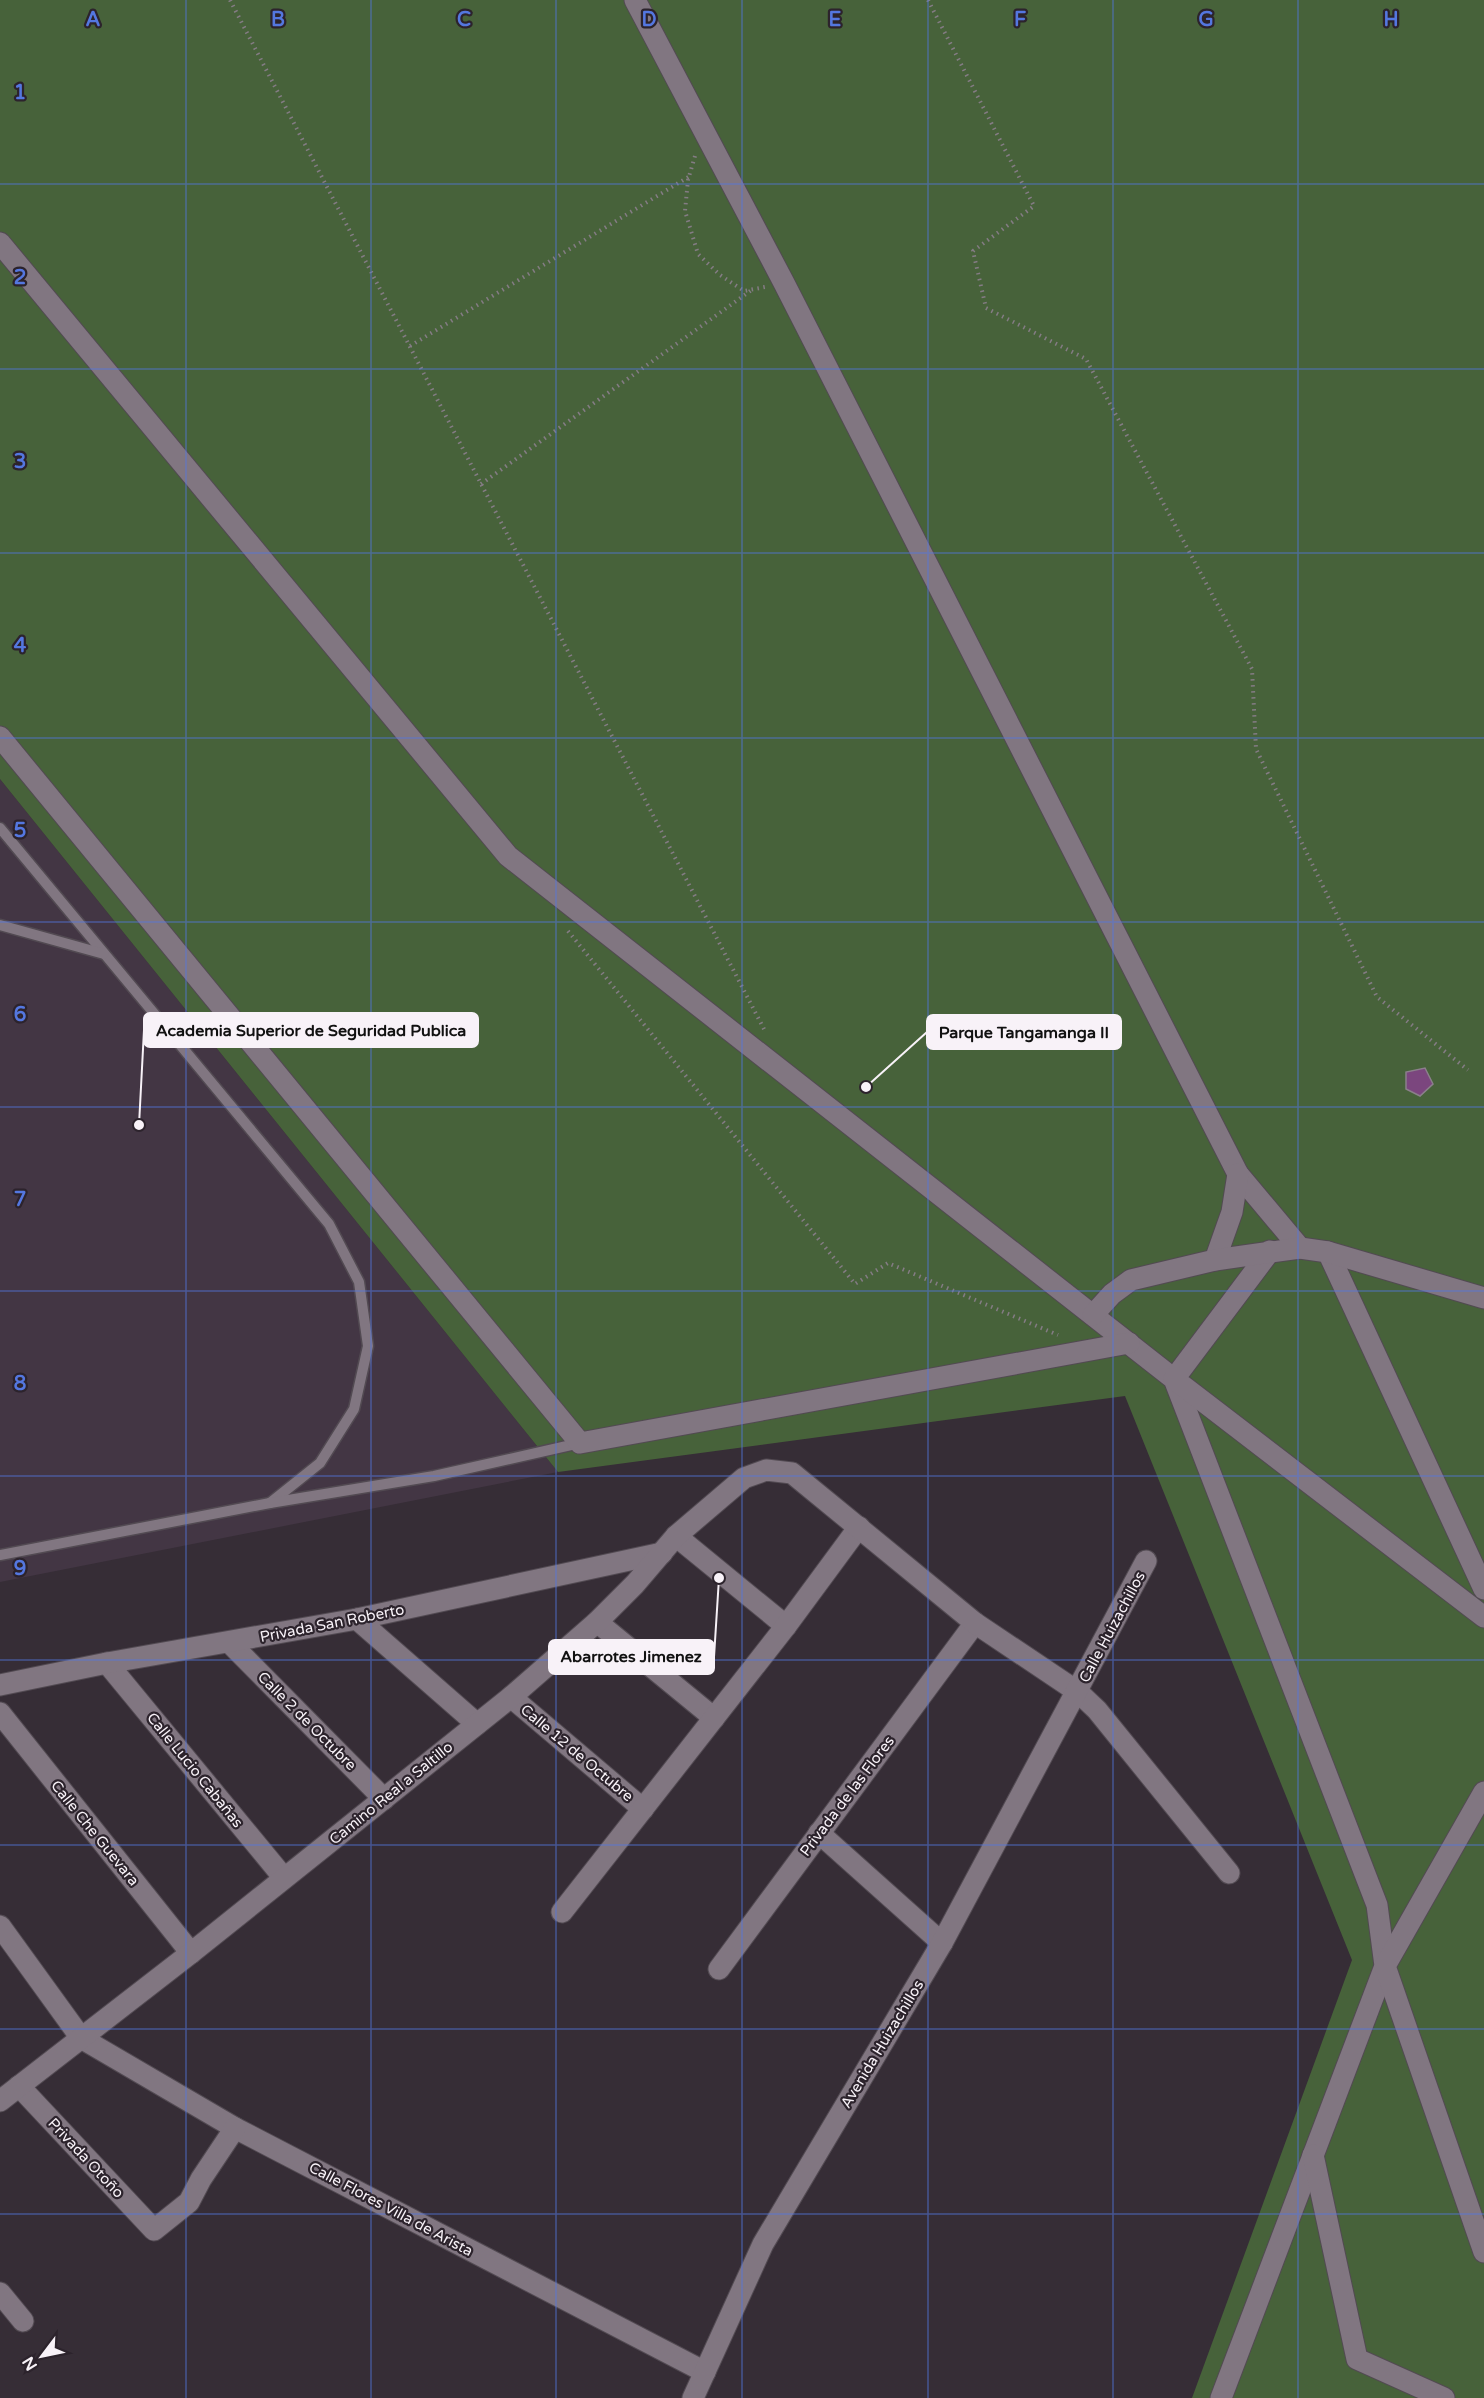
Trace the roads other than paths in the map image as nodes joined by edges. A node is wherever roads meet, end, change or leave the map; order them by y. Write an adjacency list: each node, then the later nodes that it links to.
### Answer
1 (635, 0): 7 (street)
2 (0, 243): 13 (street)
3 (0, 737): 16 (street)
4 (0, 828): 6 (lane)
5 (0, 925): 6 (lane)
6 (104, 954): 17 (lane)
7 (1238, 1174): 8 (street); 11 (street)
8 (1300, 1248): 9 (street); 10 (street)
9 (1270, 1251): 11 (street); 15 (street)
10 (1329, 1252): 12 (street); 23 (street)
11 (1215, 1260): 13 (street)
12 (1484, 1298)
13 (1093, 1315): 14 (street)
14 (1129, 1343): 15 (street); 16 (street)
15 (1174, 1379): 24 (street); 47 (street)
16 (580, 1443): 17 (lane)
17 (270, 1503): 21 (lane)
18 (859, 1527): 19 (street, Camino Real a Saltillo); 27 (street); 28 (street)
19 (676, 1536): 20 (street, Camino Real a Saltillo); 28 (street)
20 (662, 1553): 25 (street, Privada San Roberto); 26 (street, Camino Real a Saltillo)
21 (0, 1555)
22 (1146, 1561): 32 (street, Calle Huizachillos)
23 (1484, 1589)
24 (1484, 1617)
25 (357, 1619): 29 (street, Privada San Roberto); 36 (street)
26 (597, 1622): 33 (street, Camino Real a Saltillo); 35 (street)
27 (975, 1623): 32 (street); 40 (street, Privada de las Flores)
28 (786, 1626): 35 (street)
29 (229, 1642): 30 (street, Privada San Roberto); 38 (street, Calle 2 de Octubre)
30 (107, 1663): 31 (street, Privada San Roberto); 42 (street, Calle Lucio Cabañas)
31 (0, 1684)
32 (1078, 1692): 41 (street); 45 (street, Avenida Huizachillos)
33 (511, 1697): 36 (street, Camino Real a Saltillo); 39 (street, Calle 12 de Octubre)
34 (0, 1713): 46 (street, Calle Che Guevara)
35 (714, 1718): 39 (street)
36 (477, 1724): 38 (street, Camino Real a Saltillo)
37 (1484, 1792): 47 (street)
38 (384, 1799): 42 (street, Camino Real a Saltillo)
39 (643, 1809): 43 (street)
40 (819, 1833): 45 (street); 48 (street, Privada de las Flores)
41 (1229, 1873)
42 (284, 1878): 46 (street, Camino Real a Saltillo)
43 (562, 1912)
44 (0, 1926): 49 (street)
45 (942, 1943): 57 (street, Avenida Huizachillos)
46 (191, 1953): 49 (street, Camino Real a Saltillo)
47 (1385, 1966): 53 (street); 54 (street)
48 (719, 1969)
49 (81, 2038): 50 (street, Camino Real a Saltillo); 52 (street, Calle Flores Villa de Arista)
50 (18, 2086): 51 (street, Camino Real a Saltillo); 52 (street, Privada Otoño)
51 (0, 2101)
52 (235, 2128): 57 (street, Calle Flores Villa de Arista)
53 (1313, 2155): 59 (street); 60 (street)
54 (1484, 2252)
55 (0, 2293): 56 (street)
56 (23, 2321)
57 (705, 2372): 58 (street, Avenida Huizachillos)
58 (693, 2398)
59 (1221, 2398)
60 (1444, 2398)

